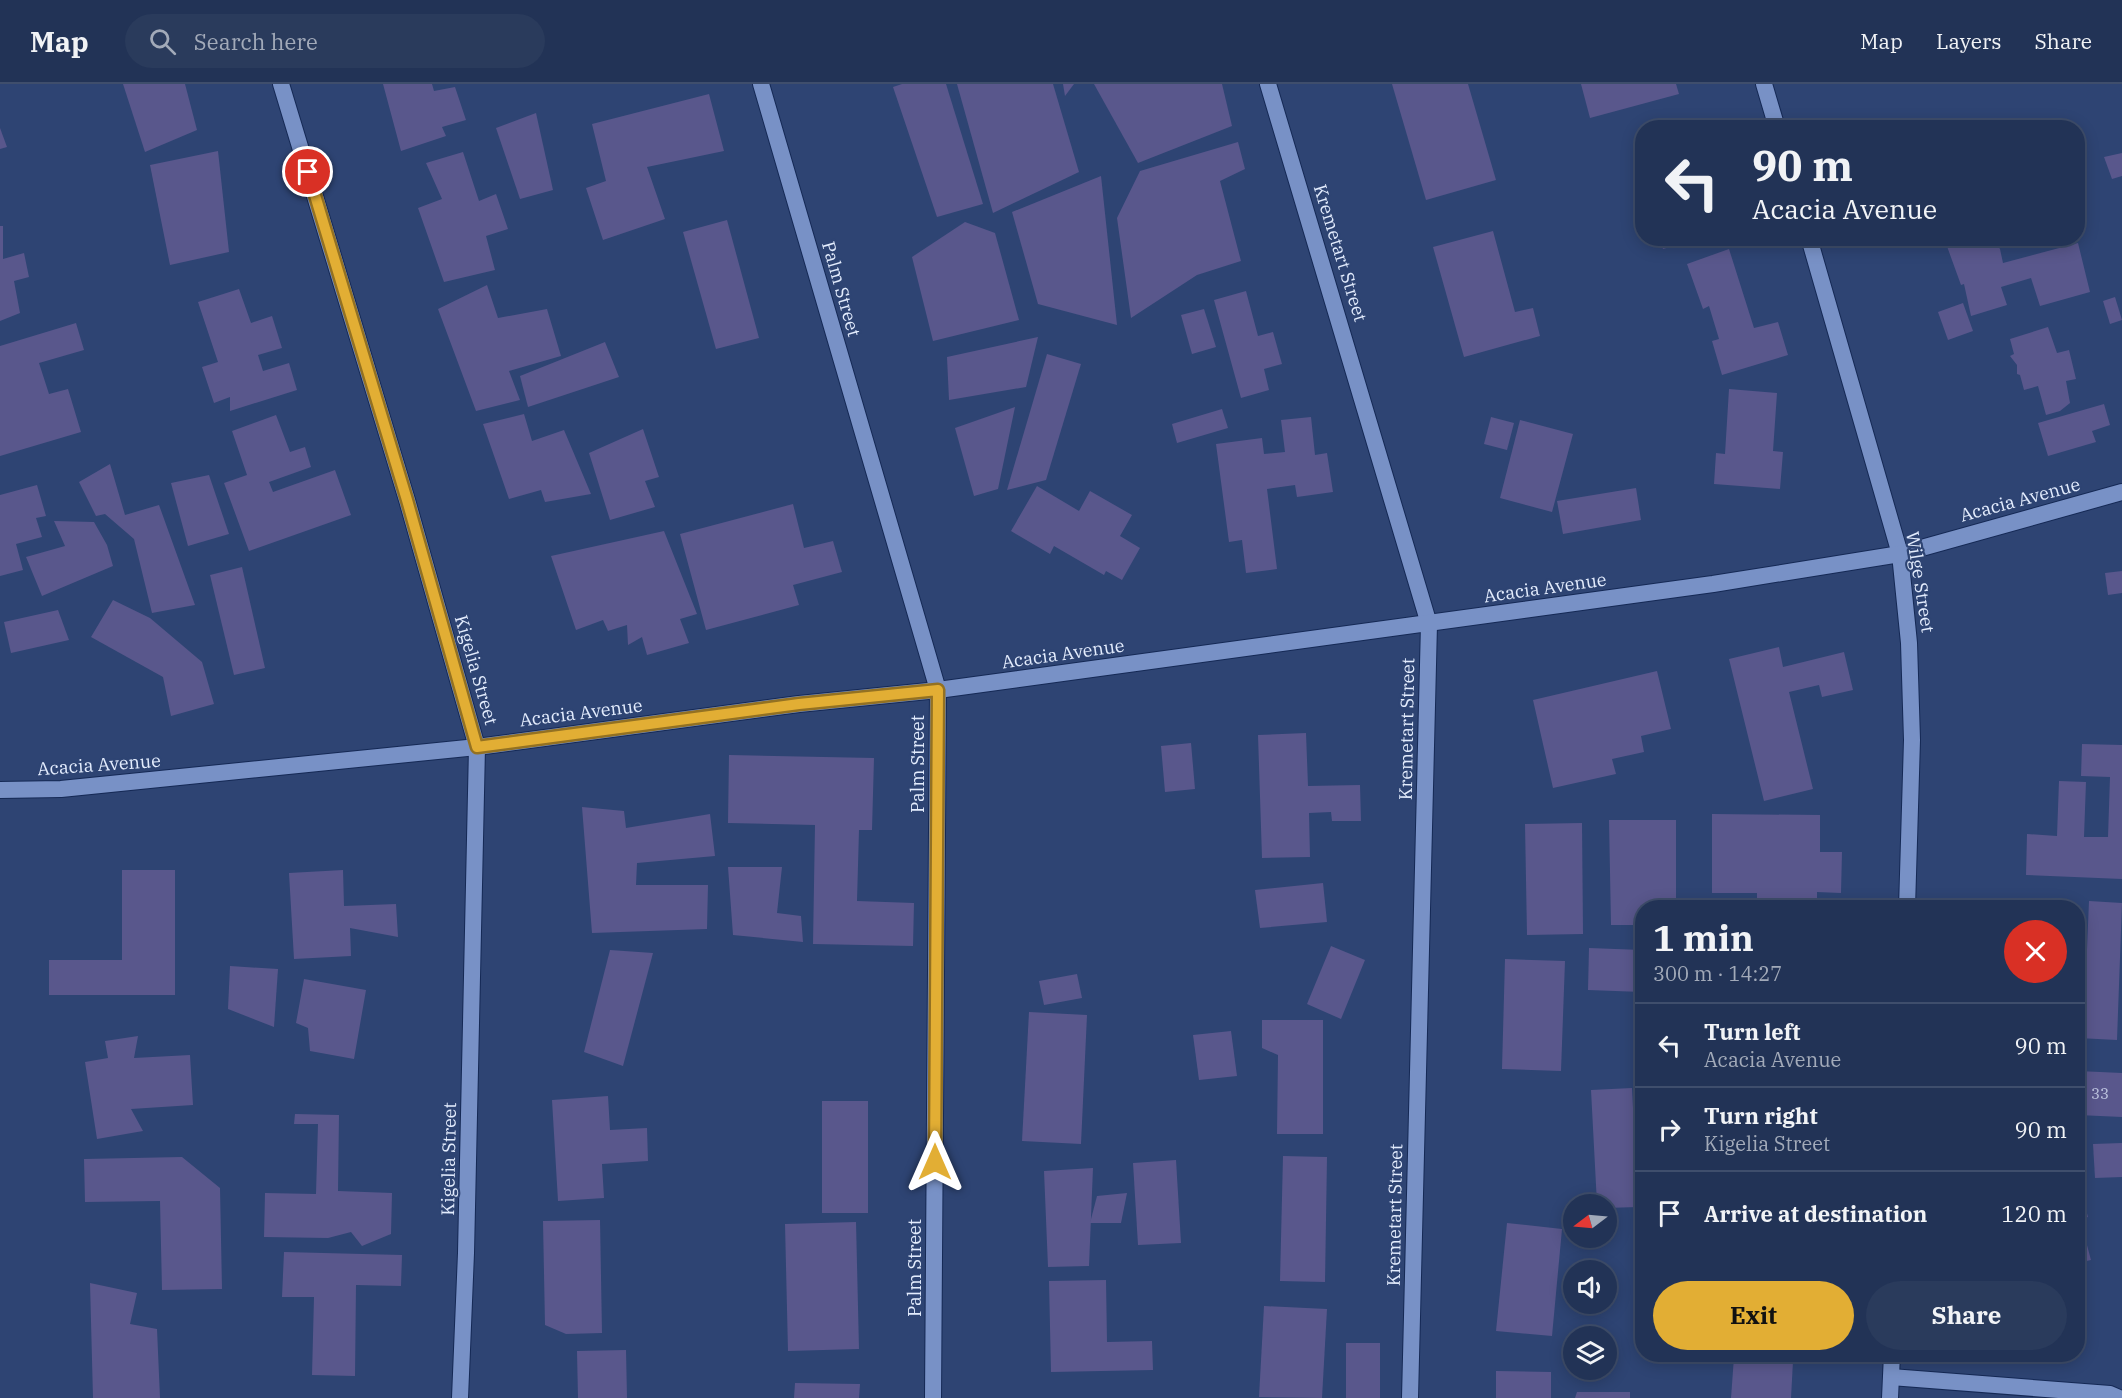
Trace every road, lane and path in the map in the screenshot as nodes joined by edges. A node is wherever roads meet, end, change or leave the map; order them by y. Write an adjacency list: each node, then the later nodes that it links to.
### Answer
1 (281, 84): 11 (street, Kigelia Street)
2 (761, 84): 10 (street, Palm Street)
3 (1268, 84): 9 (street, Kremetart Street)
4 (1764, 84): 5 (street)
5 (1775, 120)
6 (1811, 246): 8 (street, Wilge Street)
7 (2122, 492): 8 (street, Acacia Avenue)
8 (1900, 554): 9 (street, Acacia Avenue); 13 (street, Wilge Street)
9 (1429, 624): 10 (street, Acacia Avenue); 18 (street, Kremetart Street)
10 (938, 690): 11 (street, Acacia Avenue); 17 (street, Palm Street)
11 (477, 747): 12 (street, Acacia Avenue); 16 (street, Kigelia Street)
12 (0, 790)
13 (1906, 900)
14 (1892, 1362): 15 (street)
15 (1891, 1377): 19 (street); 20 (street)
16 (460, 1398)
17 (933, 1398)
18 (1410, 1398)
19 (1890, 1398)
20 (2119, 1398)

